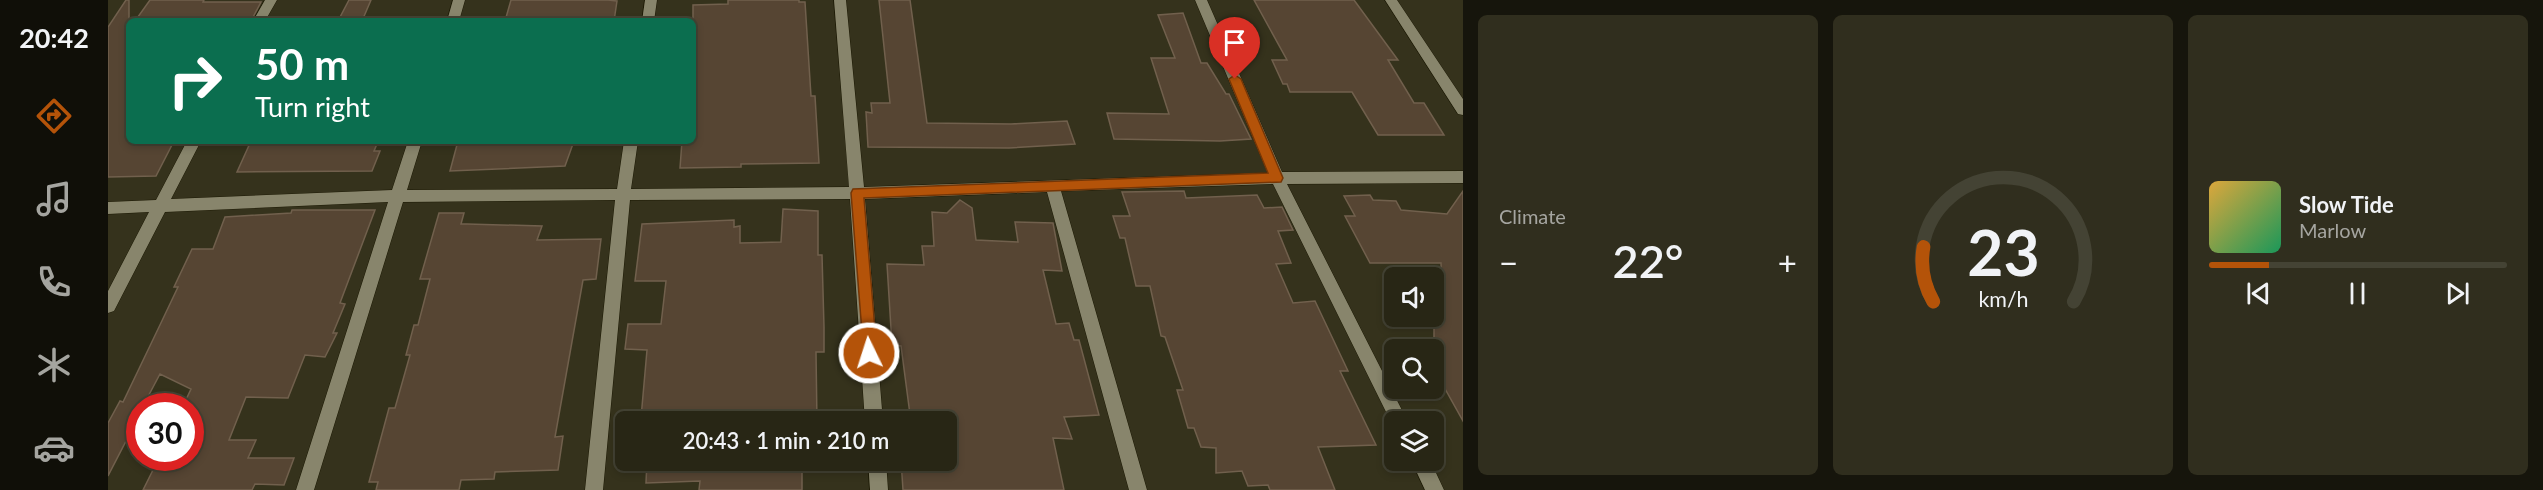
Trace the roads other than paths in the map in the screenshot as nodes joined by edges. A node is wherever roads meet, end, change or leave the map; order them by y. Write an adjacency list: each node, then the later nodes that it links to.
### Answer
1 (270, 0): 7 (street)
2 (459, 0): 8 (street)
3 (651, 0): 9 (street)
4 (840, 0): 17 (street)
5 (1201, 0): 15 (street)
6 (1391, 0): 10 (street)
7 (261, 18)
8 (454, 18)
9 (648, 18)
10 (1463, 110)
11 (192, 144): 20 (street)
12 (414, 144): 19 (street)
13 (631, 144): 18 (street)
14 (1463, 177): 15 (street)
15 (1277, 178): 16 (street); 24 (street)
16 (1053, 187): 17 (street); 30 (street)
17 (858, 193): 18 (street); 23 (street)
18 (623, 194): 19 (street); 28 (street)
19 (398, 196): 20 (street); 27 (street)
20 (159, 206): 21 (street); 22 (street)
21 (108, 208)
22 (108, 306)
23 (873, 411)
24 (1394, 411)
25 (878, 471): 29 (street)
26 (1426, 471): 31 (street)
27 (305, 490)
28 (594, 490)
29 (879, 490)
30 (1138, 490)
31 (1435, 490)

